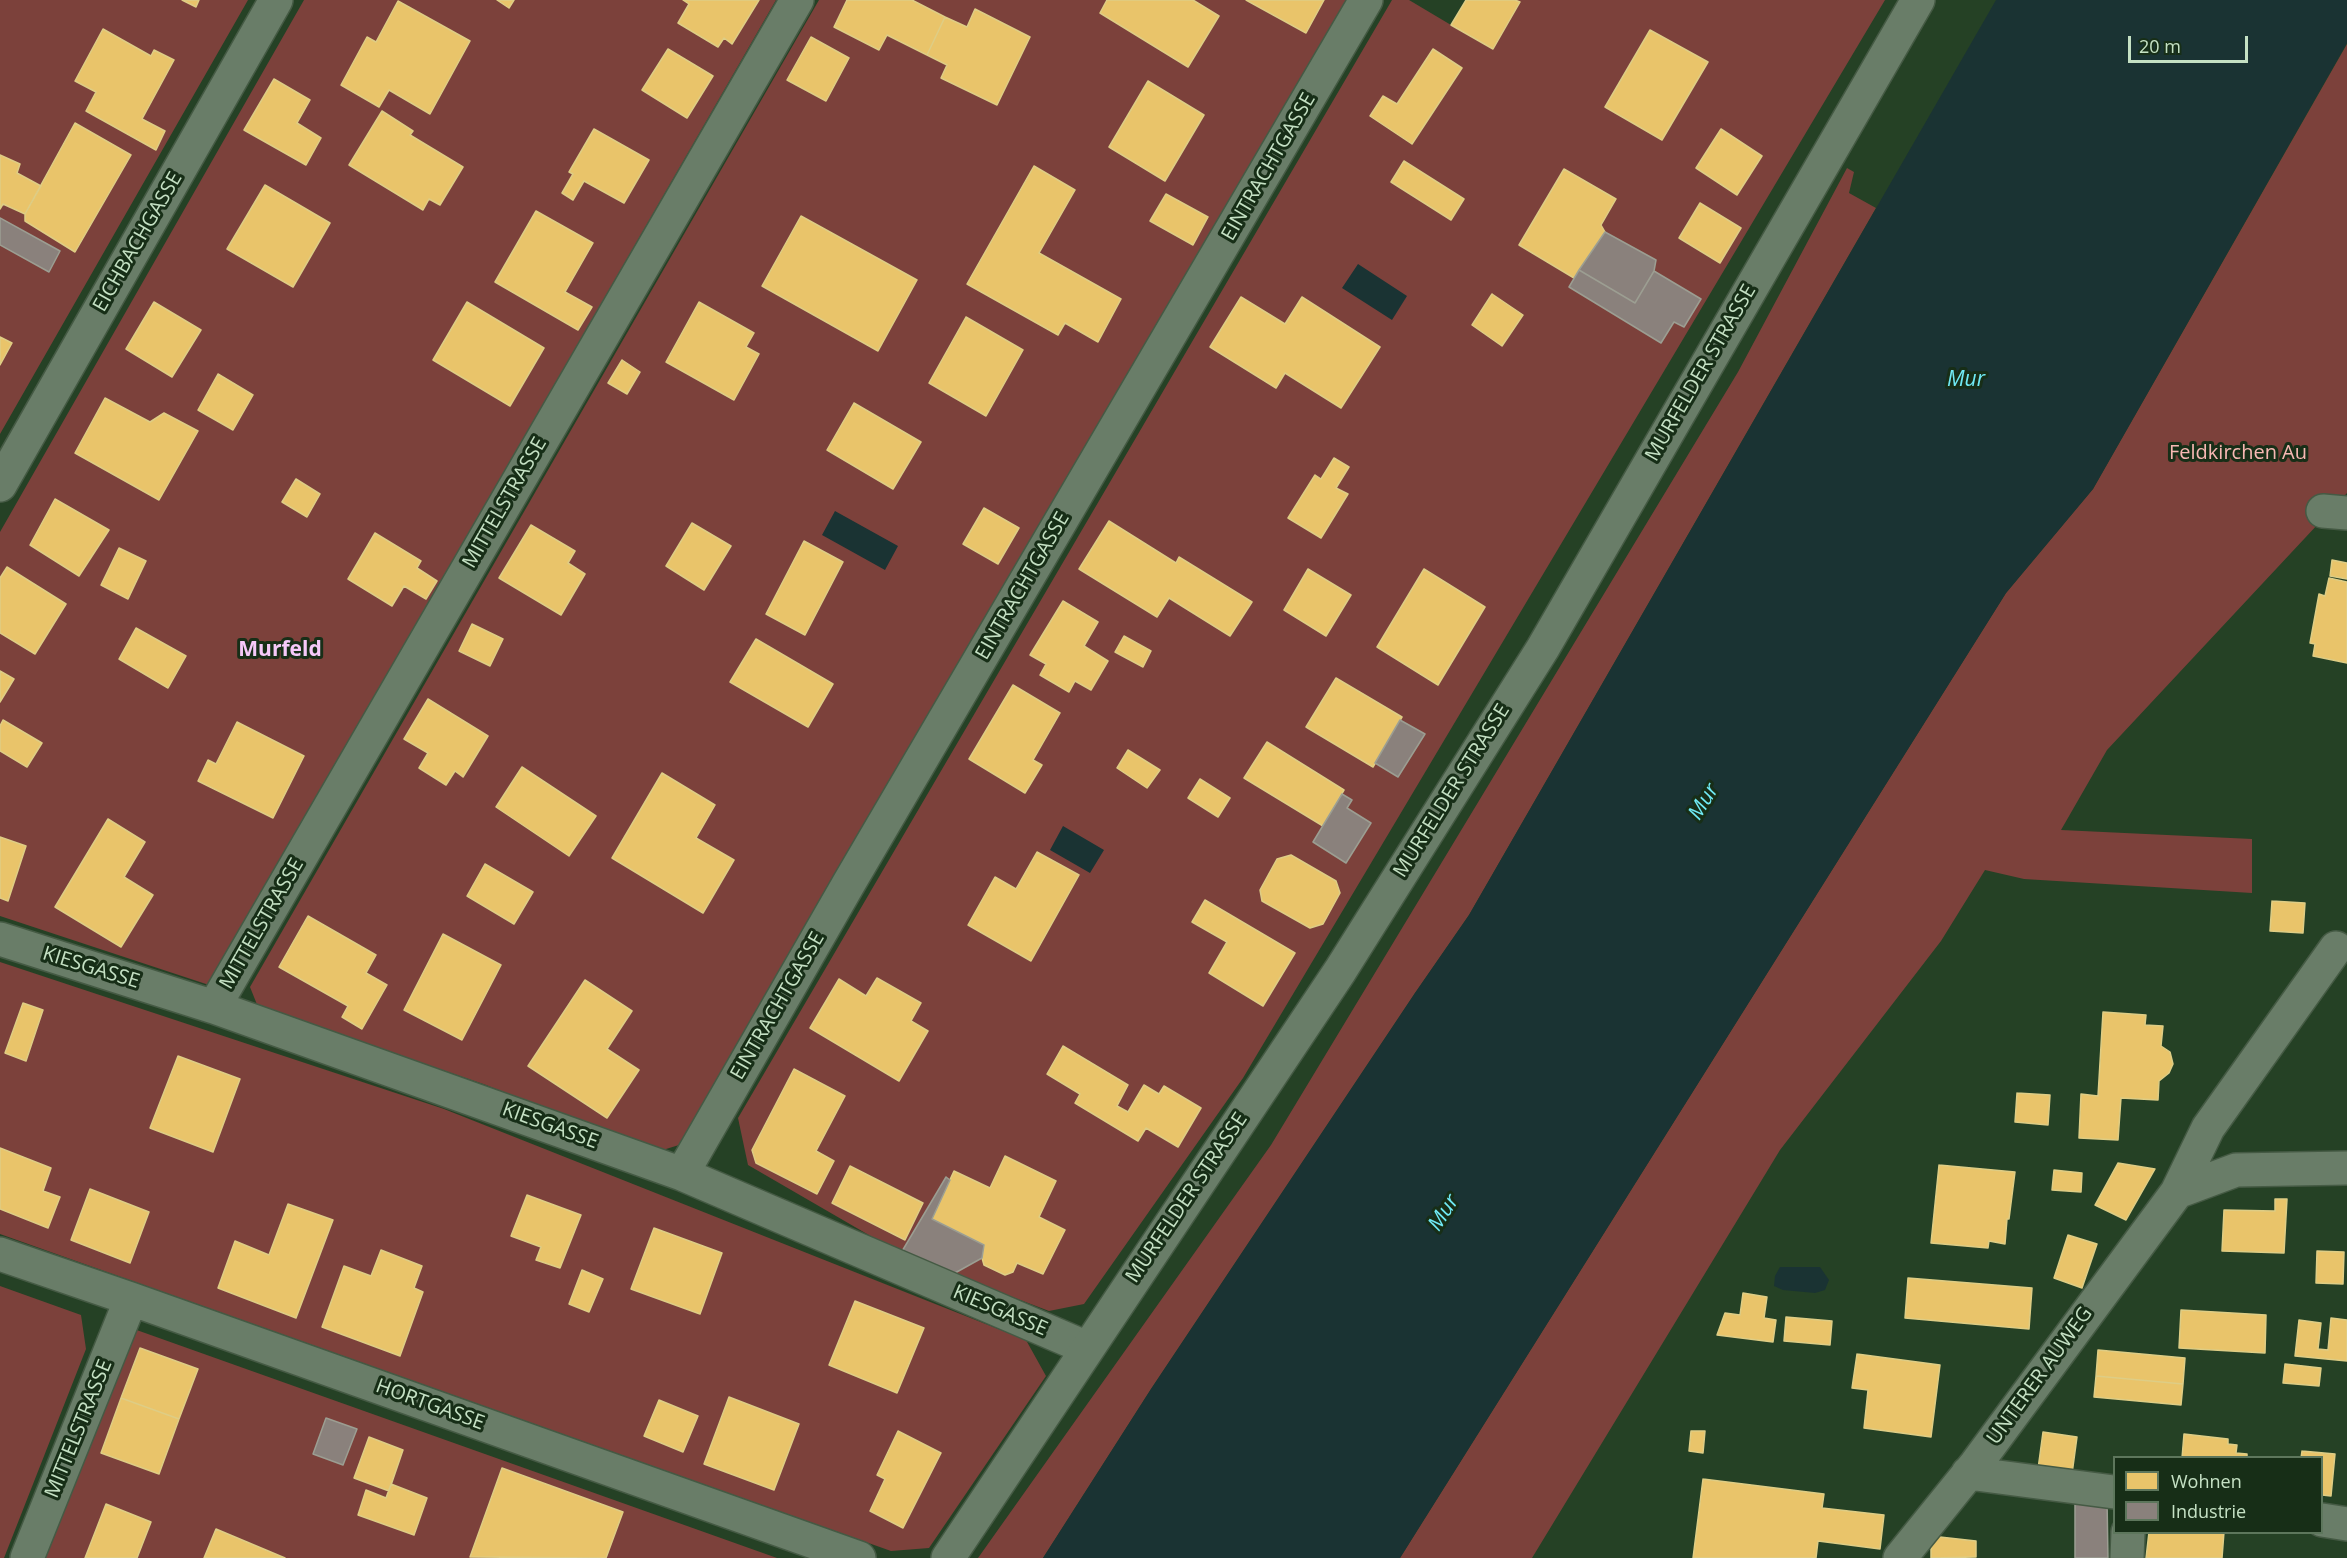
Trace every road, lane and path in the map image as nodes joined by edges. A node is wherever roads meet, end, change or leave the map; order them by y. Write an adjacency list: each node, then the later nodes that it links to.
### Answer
1 (276, 0): 5 (street, EICHBACHGASSE)
2 (797, 0): 8 (street, MITTELSTRASSE)
3 (1366, 0): 10 (street, EINTRACHTGASSE)
4 (1918, 0): 14 (street, MURFELDER STRASSE)
5 (0, 485)
6 (0, 939): 8 (street, KIESGASSE)
7 (2336, 948): 11 (street, UNTERER AUWEG)
8 (214, 1007): 10 (street, KIESGASSE)
9 (2347, 1168): 11 (street)
10 (682, 1174): 14 (street, KIESGASSE)
11 (2177, 1192): 15 (street, UNTERER AUWEG)
12 (0, 1254): 13 (street, HORTGASSE)
13 (131, 1299): 20 (street, MITTELSTRASSE); 21 (street, HORTGASSE)
14 (1087, 1348): 22 (street, MURFELDER STRASSE)
15 (1968, 1473): 16 (street); 23 (street, UNTERER AUWEG)
16 (2113, 1492)
17 (2323, 1520): 18 (street)
18 (2347, 1524)
19 (2128, 1534): 24 (street)
20 (27, 1558)
21 (859, 1558)
22 (948, 1558)
23 (1900, 1558)
24 (2127, 1558)

